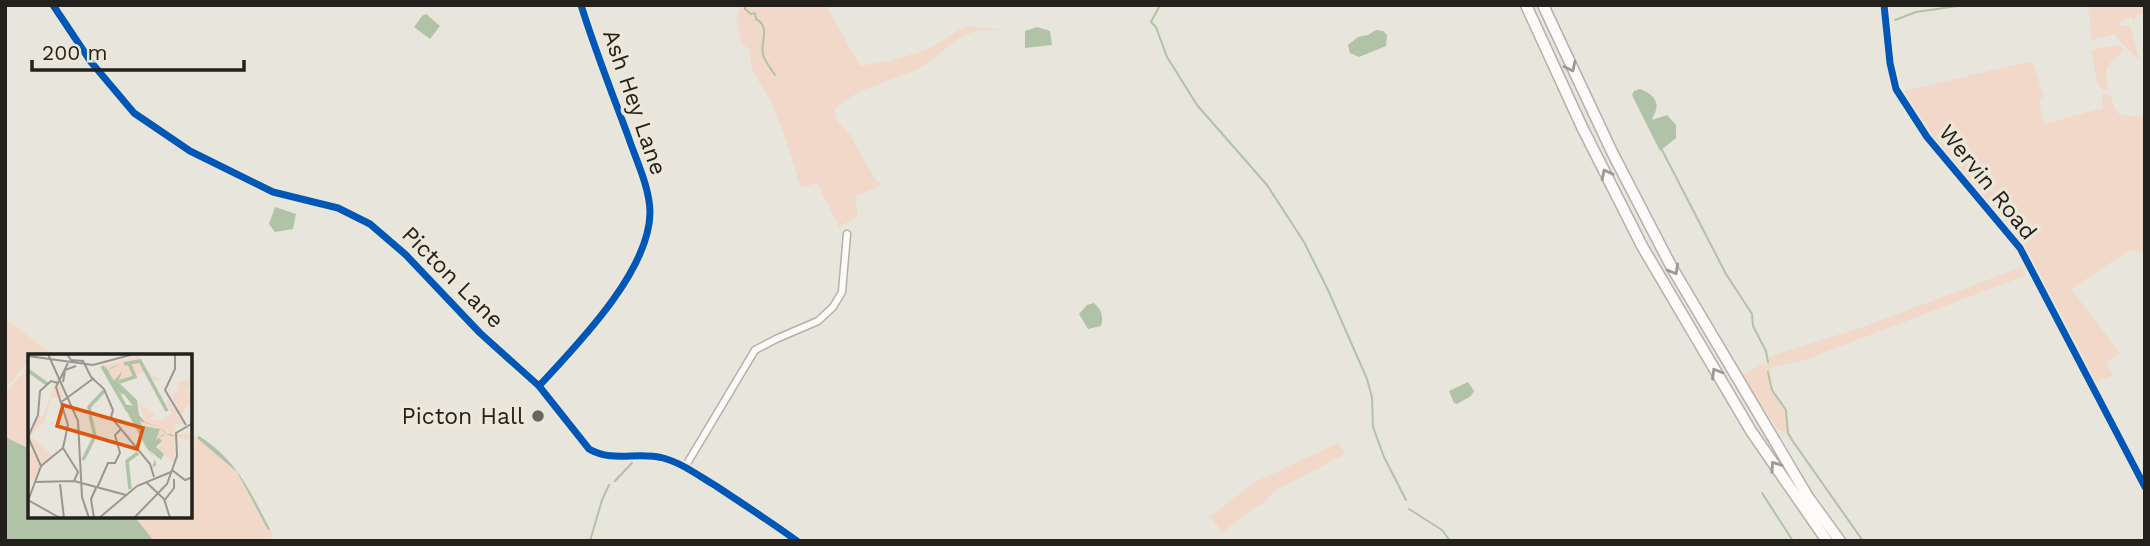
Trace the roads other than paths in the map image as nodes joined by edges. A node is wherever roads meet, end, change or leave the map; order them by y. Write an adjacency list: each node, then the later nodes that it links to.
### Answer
1 (53, 5): 7 (street, Picton Lane)
2 (581, 5): 7 (street, Ash Hey Lane)
3 (1526, 5): 11 (highway, one-way to 3)
4 (1543, 5): 12 (highway, one-way to 12)
5 (1884, 5): 9 (street, Wervin Road)
6 (847, 234): 8 (street)
7 (539, 386): 8 (street, Picton Lane)
8 (685, 467): 10 (street, Picton Lane)
9 (2145, 487)
10 (797, 541)
11 (1827, 541)
12 (1840, 541)

